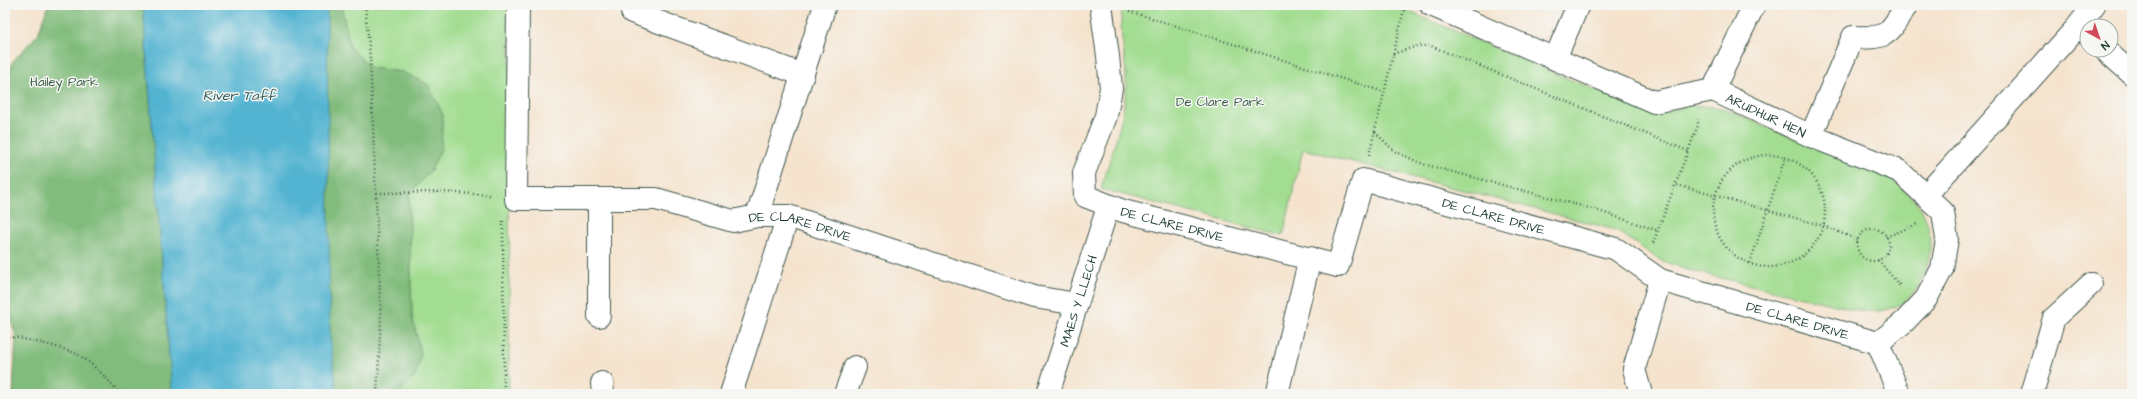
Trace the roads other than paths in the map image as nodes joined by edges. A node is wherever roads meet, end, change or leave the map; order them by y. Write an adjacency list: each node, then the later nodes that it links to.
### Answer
1 (518, 5): 19 (street, DE CLARE DRIVE)
2 (825, 5): 15 (street)
3 (1101, 5): 20 (street, DE CLARE DRIVE)
4 (1431, 5): 13 (street)
5 (1578, 5): 13 (street)
6 (1754, 5): 16 (street)
7 (1907, 5): 17 (street)
8 (2094, 5): 10 (street)
9 (632, 12): 15 (street)
10 (2088, 18)
11 (2079, 34): 18 (street)
12 (2114, 58): 14 (street)
13 (1555, 59): 16 (street)
14 (2132, 74)
15 (803, 75): 21 (street)
16 (1706, 91): 17 (street, ARUDHUR HEN)
17 (1811, 136): 18 (street, ARUDHUR HEN)
18 (1926, 195): 28 (street, ARUDHUR HEN)
19 (599, 200): 21 (street, DE CLARE DRIVE); 27 (street)
20 (1108, 207): 23 (street, DE CLARE DRIVE); 26 (street, MAES Y LLECH)
21 (757, 216): 22 (street, DE CLARE DRIVE)
22 (788, 216): 26 (street, DE CLARE DRIVE); 30 (street)
23 (1310, 258): 24 (street, DE CLARE DRIVE); 33 (street)
24 (1660, 280): 28 (street, DE CLARE DRIVE); 34 (street)
25 (2091, 284): 36 (street)
26 (1077, 304): 32 (street, MAES Y LLECH)
27 (599, 316)
28 (1878, 343): 35 (street)
29 (855, 367): 31 (street)
30 (731, 394)
31 (845, 394)
32 (1048, 394)
33 (1277, 394)
34 (1641, 394)
35 (1899, 394)
36 (2032, 394)

